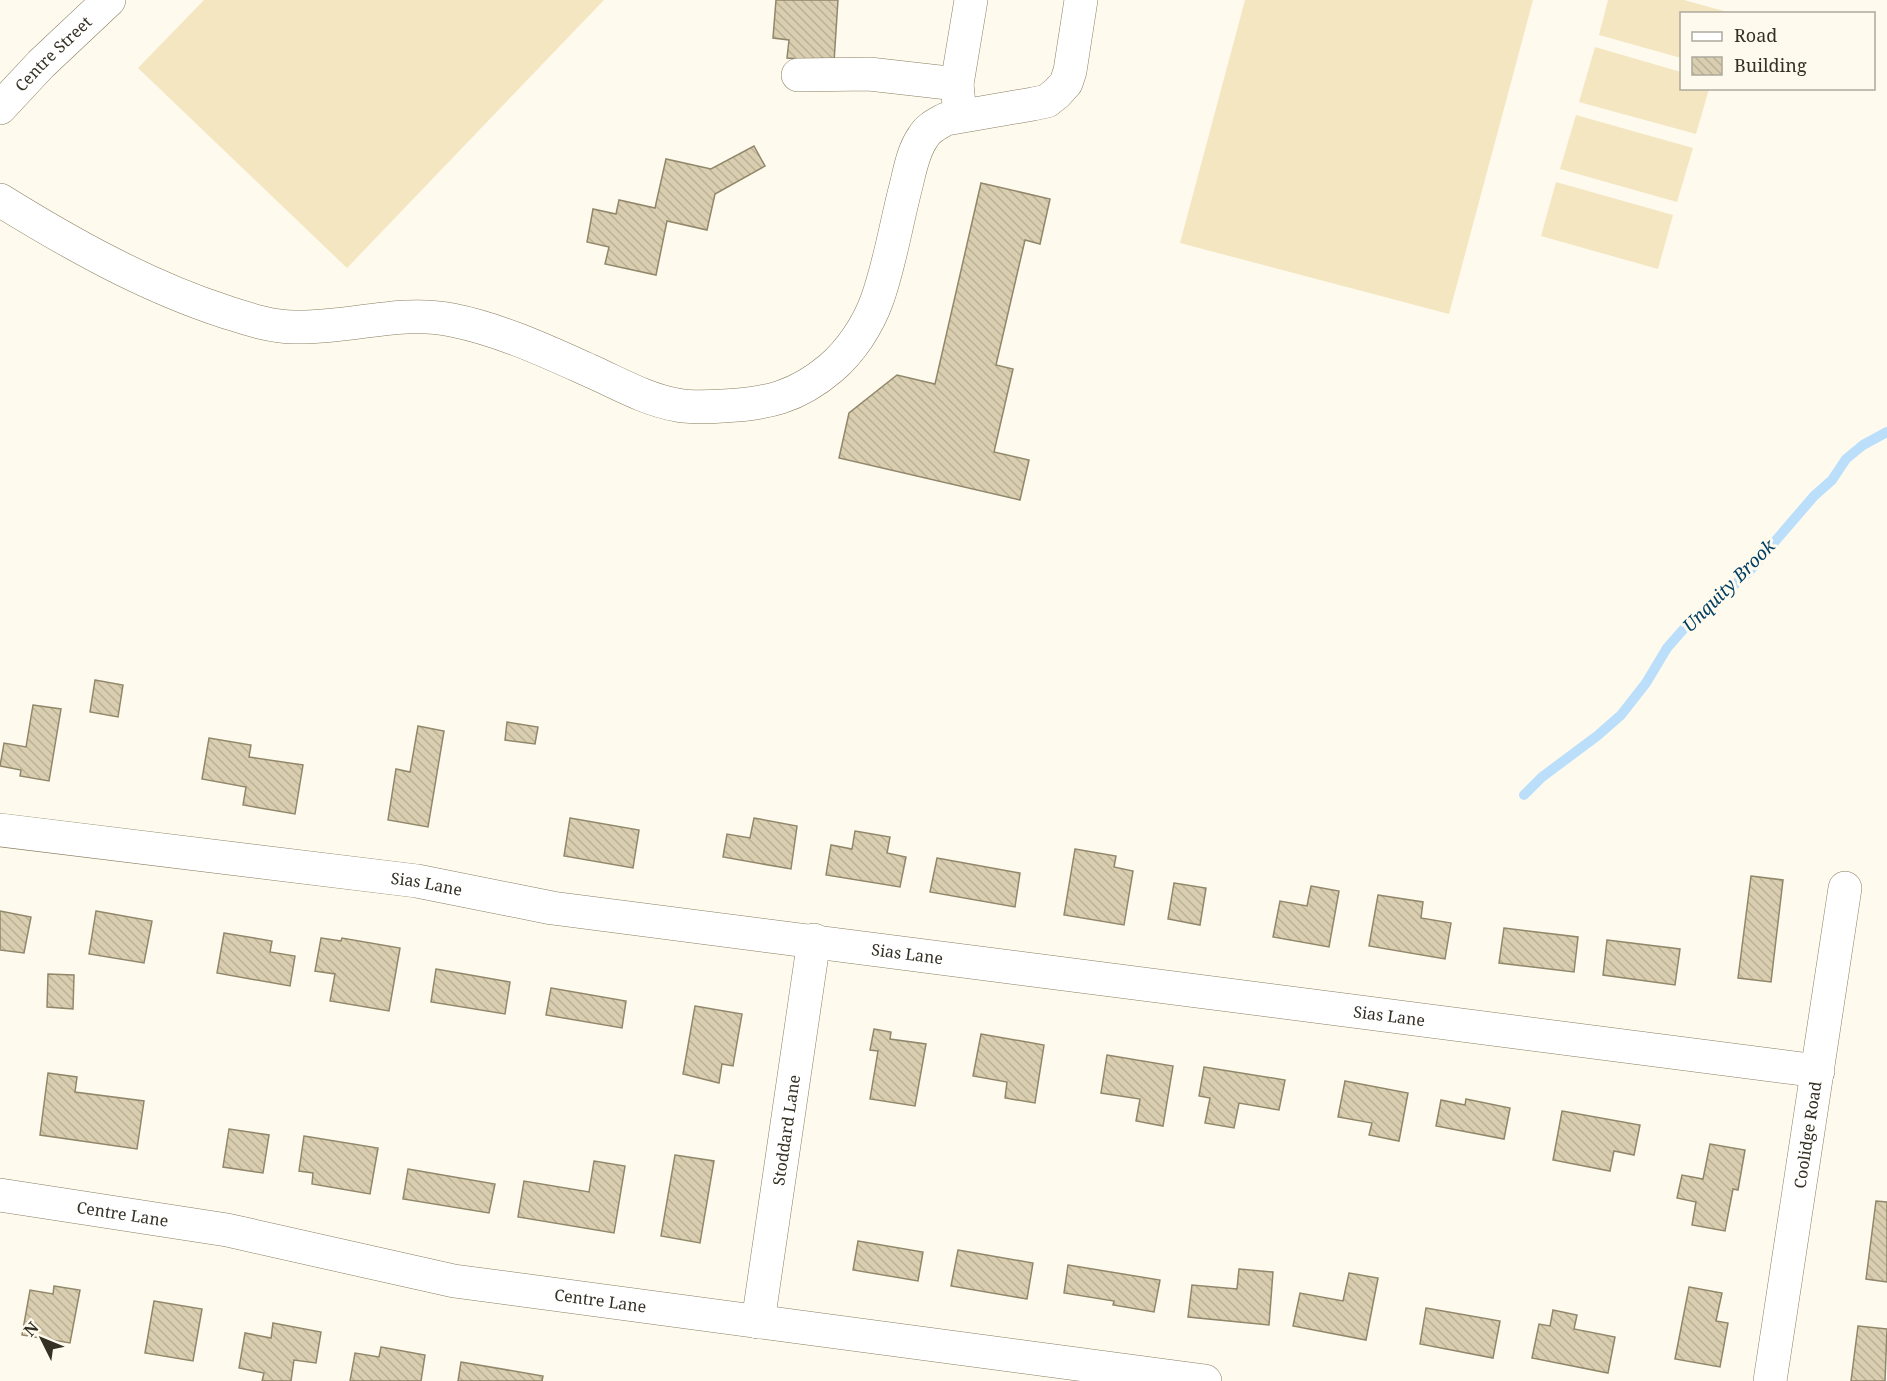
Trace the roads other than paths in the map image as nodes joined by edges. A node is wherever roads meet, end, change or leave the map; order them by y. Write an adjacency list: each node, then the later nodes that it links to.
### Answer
1 (109, 0): 6 (street, Centre Street)
2 (971, 0): 5 (street)
3 (1081, 0): 7 (street)
4 (798, 75): 5 (street)
5 (957, 84): 7 (street)
6 (0, 108)
7 (963, 116): 8 (street)
8 (0, 200)
9 (0, 830): 11 (street, Sias Lane)
10 (1845, 888): 12 (street, Coolidge Road)
11 (814, 940): 12 (street, Sias Lane); 14 (street, Stoddard Lane)
12 (1818, 1071): 16 (street, Coolidge Road)
13 (0, 1195): 14 (street, Centre Lane)
14 (758, 1322): 15 (street, Centre Lane)
15 (1205, 1381)
16 (1770, 1381)

